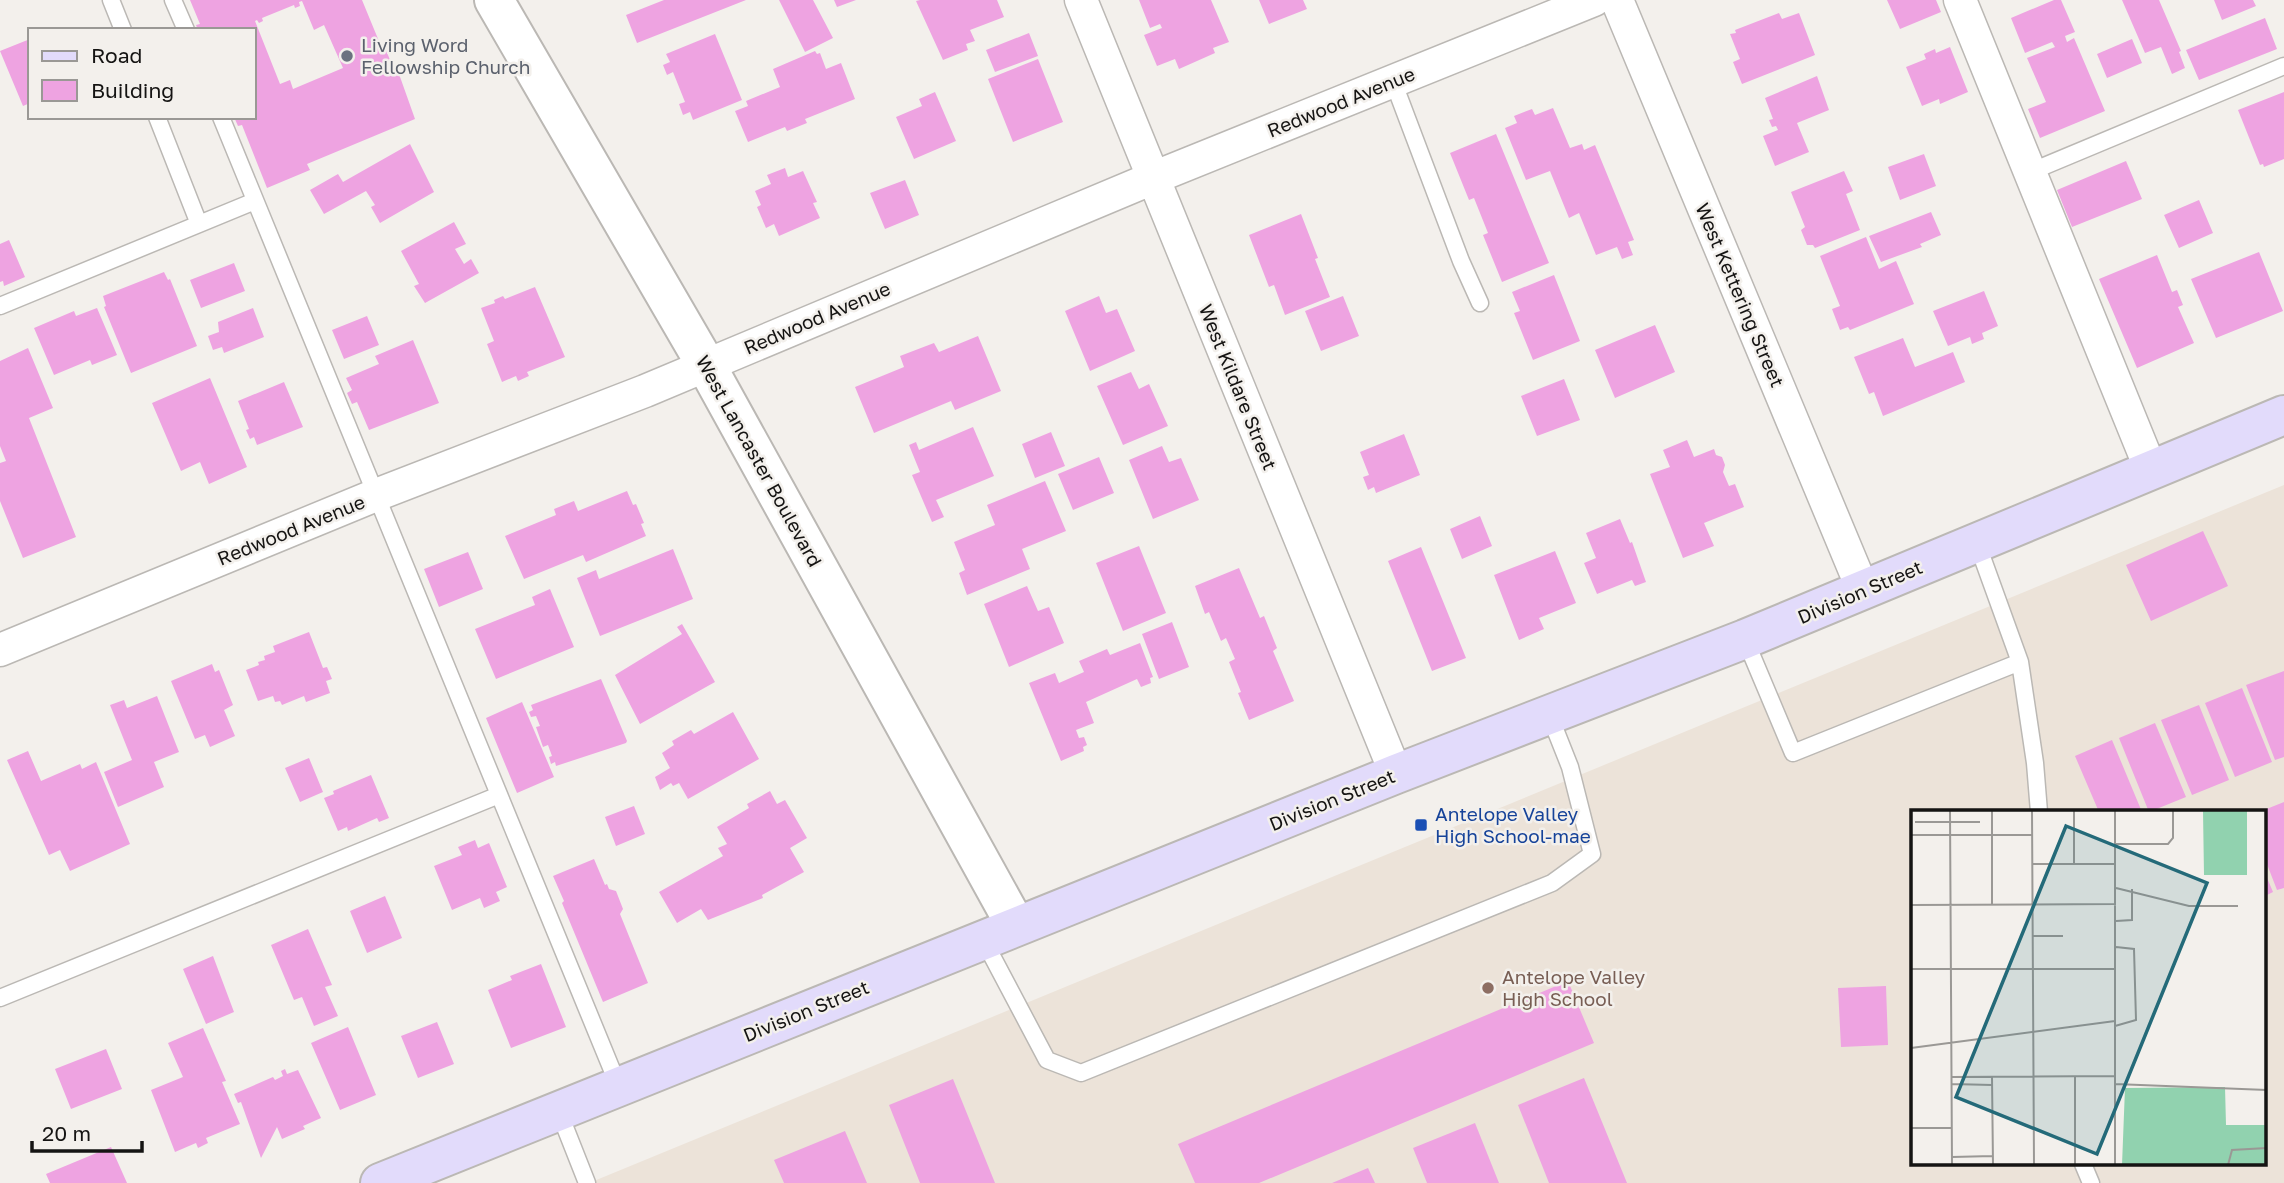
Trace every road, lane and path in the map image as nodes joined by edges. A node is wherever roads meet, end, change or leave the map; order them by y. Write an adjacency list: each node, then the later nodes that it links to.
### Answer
1 (111, 0): 8 (lane)
2 (173, 0): 9 (lane)
3 (494, 0): 20 (street, West Lancaster Boulevard)
4 (1081, 0): 15 (street, West Kildare Street)
5 (1594, 0): 11 (street, Redwood Avenue)
6 (1617, 0): 25 (street, West Kettering Street)
7 (1960, 0): 14 (street)
8 (122, 28)
9 (185, 28)
10 (2284, 66): 14 (lane)
11 (1393, 81): 15 (street, Redwood Avenue); 18 (lane)
12 (158, 119): 17 (lane)
13 (222, 119): 16 (lane)
14 (2029, 172): 22 (street)
15 (1153, 178): 20 (street, Redwood Avenue); 30 (street, West Kildare Street)
16 (256, 201): 17 (lane); 23 (lane)
17 (199, 224): 19 (lane)
18 (1480, 303)
19 (0, 306)
20 (706, 365): 23 (street, Redwood Avenue); 33 (street, West Lancaster Boulevard)
21 (2284, 415): 22 (main road, Division Street)
22 (2151, 470): 24 (main road, Division Street)
23 (376, 495): 27 (street, Redwood Avenue); 31 (lane)
24 (1977, 543): 25 (main road, Division Street); 28 (lane)
25 (1863, 590): 26 (main road, Division Street)
26 (1745, 639): 28 (lane); 29 (main road, Division Street)
27 (0, 650)
28 (2020, 662): 32 (lane)
29 (1549, 714): 30 (main road, Division Street); 33 (lane)
30 (1396, 774): 33 (main road, Division Street)
31 (499, 795): 34 (lane); 35 (lane)
32 (2039, 810)
33 (1000, 933): 35 (main road, Division Street)
34 (0, 998)
35 (619, 1087): 36 (main road, Division Street)
36 (559, 1112): 38 (main road, Division Street); 39 (lane)
37 (2084, 1166): 40 (lane)
38 (380, 1183)
39 (587, 1183)
40 (2091, 1183)

